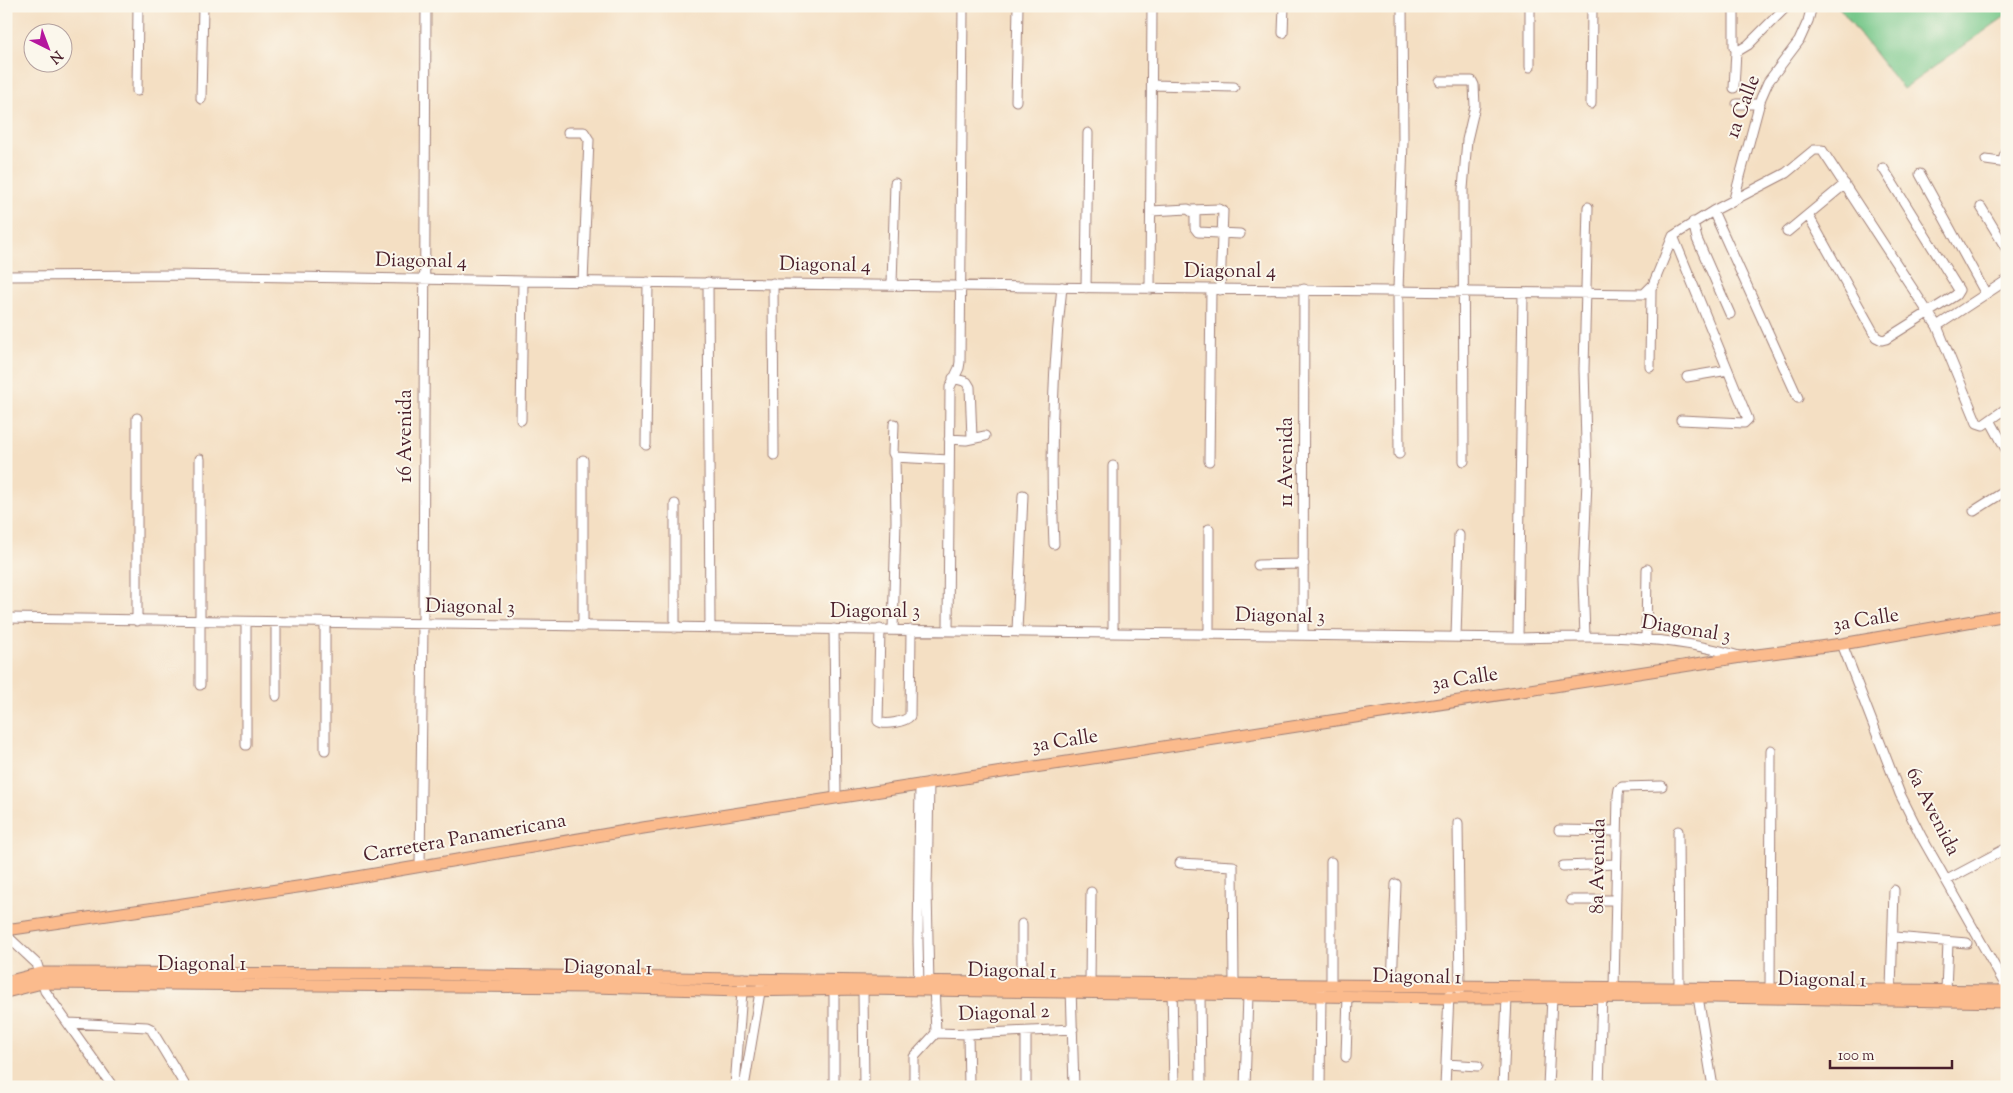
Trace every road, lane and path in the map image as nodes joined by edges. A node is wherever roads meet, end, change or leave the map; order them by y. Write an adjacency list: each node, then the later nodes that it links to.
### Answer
1 (138, 6): 21 (street)
2 (203, 6): 22 (street)
3 (426, 6): 50 (street, 16 Avenida)
4 (964, 6): 58 (street)
5 (1018, 6): 23 (street)
6 (1152, 6): 18 (street)
7 (1284, 6): 14 (street)
8 (1402, 6): 64 (street)
9 (1530, 6): 16 (street)
10 (1592, 6): 24 (street)
11 (1734, 6): 15 (street)
12 (1787, 6): 15 (street)
13 (1812, 6): 26 (street, 1a Calle)
14 (1283, 33)
15 (1736, 51): 20 (street)
16 (1530, 67)
17 (1440, 81): 65 (street)
18 (1152, 85): 19 (street); 40 (street)
19 (1234, 87)
20 (1734, 88)
21 (137, 91)
22 (202, 99)
23 (1016, 101)
24 (1591, 104)
25 (1737, 104): 26 (street)
26 (1760, 104): 36 (street, 1a Calle)
27 (568, 132): 53 (street)
28 (1088, 133): 60 (street)
29 (2007, 151): 31 (street)
30 (1986, 160): 31 (street)
31 (2007, 163)
32 (1883, 168): 70 (street)
33 (1920, 174): 69 (street)
34 (895, 183): 57 (street)
35 (1845, 184): 36 (street); 42 (street); 70 (street)
36 (1734, 199): 41 (street)
37 (1588, 207): 67 (street)
38 (1981, 207): 48 (street)
39 (1192, 210): 40 (street); 45 (street); 45 (street)
40 (1151, 211): 61 (street)
41 (1713, 211): 43 (street); 77 (street)
42 (1808, 215): 44 (street); 70 (street)
43 (1693, 222): 47 (street); 71 (street)
44 (1787, 232)
45 (1222, 233): 46 (street); 63 (street)
46 (1240, 234)
47 (1672, 236): 66 (street); 74 (street)
48 (2007, 250)
49 (6, 276): 50 (street, Diagonal 4)
50 (424, 279): 52 (street, Diagonal 4); 115 (street, 16 Avenida)
51 (2007, 280): 69 (street)
52 (523, 281): 53 (street, Diagonal 4); 80 (street)
53 (583, 282): 54 (street, Diagonal 4)
54 (648, 282): 55 (street, Diagonal 4); 87 (street)
55 (708, 282): 56 (street, Diagonal 4); 118 (street)
56 (773, 283): 57 (street, Diagonal 4); 90 (street)
57 (892, 284): 58 (street, Diagonal 4)
58 (960, 285): 59 (street, Diagonal 4); 76 (street)
59 (1062, 287): 60 (street, Diagonal 4); 104 (street)
60 (1086, 288): 61 (street, Diagonal 4)
61 (1150, 289): 63 (street, Diagonal 4)
62 (1304, 289): 63 (street, Diagonal 4); 64 (street, Diagonal 4); 105 (street, 11 Avenida)
63 (1216, 290): 95 (street)
64 (1398, 290): 65 (street, Diagonal 4); 89 (street)
65 (1463, 291): 68 (street, Diagonal 4); 96 (street)
66 (1648, 291): 67 (street, Diagonal 4); 73 (street)
67 (1586, 293): 68 (street, Diagonal 4); 128 (street)
68 (1523, 294): 130 (street)
69 (1986, 294): 72 (street)
70 (1928, 311): 72 (street)
71 (1730, 314)
72 (1938, 326): 82 (street)
73 (1650, 367)
74 (1728, 370): 75 (street); 81 (street)
75 (1687, 377)
76 (953, 378): 85 (street); 86 (street)
77 (1798, 398)
78 (2007, 408): 82 (street)
79 (137, 418): 110 (street)
80 (521, 420)
81 (1681, 420)
82 (1990, 420): 88 (street)
83 (894, 424): 91 (street)
84 (985, 436): 85 (street)
85 (972, 438): 86 (street)
86 (949, 439): 94 (street)
87 (646, 445)
88 (2007, 451)
89 (1400, 454)
90 (774, 455)
91 (895, 457): 94 (street); 121 (street)
92 (200, 459): 111 (street)
93 (583, 460): 116 (street)
94 (949, 460): 123 (street)
95 (1209, 461)
96 (1464, 461)
97 (1113, 466): 125 (street)
98 (2007, 490): 101 (street)
99 (1023, 495): 124 (street)
100 (675, 504): 117 (street)
101 (1974, 511)
102 (1209, 529): 126 (street)
103 (1459, 535): 129 (street)
104 (1054, 544)
105 (1304, 564): 106 (street); 127 (street, 11 Avenida)
106 (1258, 565)
107 (1647, 569): 131 (street)
108 (2007, 615): 132 (main road, 3a Calle)
109 (6, 618): 110 (street, Diagonal 3)
110 (137, 620): 111 (street, Diagonal 3)
111 (200, 622): 112 (street, Diagonal 3); 134 (street)
112 (246, 623): 113 (street, Diagonal 3); 136 (street)
113 (276, 623): 114 (street, Diagonal 3); 135 (street)
114 (325, 624): 115 (street, Diagonal 3); 137 (street)
115 (423, 625): 116 (street, Diagonal 3); 150 (street, 16 Avenida)
116 (583, 627): 117 (street, Diagonal 3)
117 (675, 628): 118 (street, Diagonal 3)
118 (710, 628): 119 (street, Diagonal 3)
119 (834, 629): 120 (street, Diagonal 3); 141 (street)
120 (880, 630): 121 (street, Diagonal 3); 122 (street)
121 (893, 630): 122 (street, Diagonal 3)
122 (911, 630): 123 (street, Diagonal 3)
123 (948, 630): 124 (street, Diagonal 3)
124 (1017, 631): 125 (street, Diagonal 3)
125 (1113, 632): 126 (street, Diagonal 3)
126 (1209, 633): 127 (street, Diagonal 3)
127 (1303, 635): 129 (street, Diagonal 3)
128 (1585, 637): 130 (street, Diagonal 3); 131 (street, Diagonal 3)
129 (1456, 638): 130 (street, Diagonal 3)
130 (1518, 638)
131 (1646, 638): 133 (street, Diagonal 3)
132 (1842, 644): 133 (main road, 3a Calle); 152 (street, 6a Avenida)
133 (1741, 657): 139 (main road, 3a Calle)
134 (200, 685)
135 (276, 696)
136 (246, 745)
137 (325, 750)
138 (1771, 750): 191 (street)
139 (925, 783): 141 (main road, Carretera Panamericana); 172 (street)
140 (1662, 786): 144 (street, 8a Avenida)
141 (836, 797): 150 (main road, Carretera Panamericana)
142 (1458, 823): 187 (street)
143 (1559, 830): 144 (street)
144 (1617, 831): 149 (street, 8a Avenida)
145 (1678, 831): 176 (street)
146 (2007, 848): 152 (street)
147 (1331, 862): 179 (street)
148 (1180, 863): 171 (street)
149 (1616, 864): 151 (street); 157 (street, 8a Avenida)
150 (420, 866): 159 (main road, Carretera Panamericana)
151 (1563, 866)
152 (1947, 880): 180 (street, 6a Avenida)
153 (1396, 884): 173 (street)
154 (1894, 890): 161 (street)
155 (1091, 892): 170 (street)
156 (1572, 900): 157 (street)
157 (1616, 900): 185 (street, 8a Avenida)
158 (1022, 924): 169 (street)
159 (6, 930)
160 (6, 935): 164 (street)
161 (1894, 937): 162 (street); 182 (street)
162 (1948, 942): 163 (street); 183 (street)
163 (1967, 943)
164 (42, 978): 165 (main road, Diagonal 1); 168 (main road, Diagonal 1); 184 (main road, Diagonal 1); 197 (street)
165 (743, 978): 166 (main road, Diagonal 1); 184 (street)
166 (762, 978): 172 (main road, Diagonal 1); 181 (street)
167 (6, 982): 168 (main road)
168 (19, 982): 186 (main road)
169 (1022, 982): 172 (main road, Diagonal 1); 174 (main road, Diagonal 1)
170 (1090, 982): 174 (main road, Diagonal 1); 175 (main road, Diagonal 1)
171 (1234, 984): 175 (main road, Diagonal 1); 179 (main road, Diagonal 1)
172 (927, 985): 174 (main road, Diagonal 1); 178 (main road, Diagonal 1); 202 (street)
173 (1392, 986): 179 (main road, Diagonal 1); 187 (main road, Diagonal 1)
174 (1071, 987): 175 (main road, Diagonal 1); 198 (street)
175 (1172, 988): 190 (main road, Diagonal 1); 217 (street)
176 (1679, 988): 185 (main road, Diagonal 1); 189 (main road, Diagonal 1)
177 (834, 989): 178 (main road, Diagonal 1); 181 (main road, Diagonal 1); 211 (street)
178 (863, 989): 212 (street)
179 (1325, 989): 192 (main road, Diagonal 1); 193 (main road, Diagonal 1); 220 (street)
180 (2007, 989): 183 (main road, Diagonal 1)
181 (760, 990): 184 (main road, Diagonal 1); 200 (street)
182 (1891, 990): 183 (main road, Diagonal 1); 191 (main road, Diagonal 1)
183 (1946, 990)
184 (743, 991): 199 (street)
185 (1613, 991): 188 (main road, Diagonal 1); 189 (main road, Diagonal 1); 224 (street, 8a Avenida)
186 (6, 992)
187 (1455, 992): 188 (main road, Diagonal 1); 193 (main road, Diagonal 1); 195 (main road, Diagonal 1); 205 (street)
188 (1572, 992): 194 (main road, Diagonal 1)
189 (1697, 993): 191 (main road, Diagonal 1); 225 (street)
190 (1200, 994): 192 (main road, Diagonal 1); 218 (street)
191 (1770, 994): 196 (main road, Diagonal 1)
192 (1248, 995): 219 (street)
193 (1348, 996): 204 (street)
194 (1552, 997): 195 (main road, Diagonal 1); 223 (street)
195 (1507, 998): 222 (street)
196 (2007, 1002)
197 (69, 1022): 207 (street); 208 (street)
198 (1072, 1030): 201 (street, Diagonal 2); 216 (street)
199 (740, 1032): 200 (street); 209 (street)
200 (752, 1032): 210 (street)
201 (1026, 1032): 203 (street, Diagonal 2); 215 (street)
202 (936, 1033): 203 (street, Diagonal 2); 213 (street)
203 (968, 1034): 214 (street)
204 (1346, 1057)
205 (1446, 1064): 206 (street); 221 (street)
206 (1478, 1066)
207 (113, 1087)
208 (186, 1087)
209 (735, 1087)
210 (744, 1087)
211 (834, 1087)
212 (864, 1087)
213 (914, 1087)
214 (969, 1087)
215 (1026, 1087)
216 (1074, 1087)
217 (1174, 1087)
218 (1201, 1087)
219 (1245, 1087)
220 (1320, 1087)
221 (1445, 1087)
222 (1503, 1087)
223 (1548, 1087)
224 (1599, 1087)
225 (1712, 1087)

